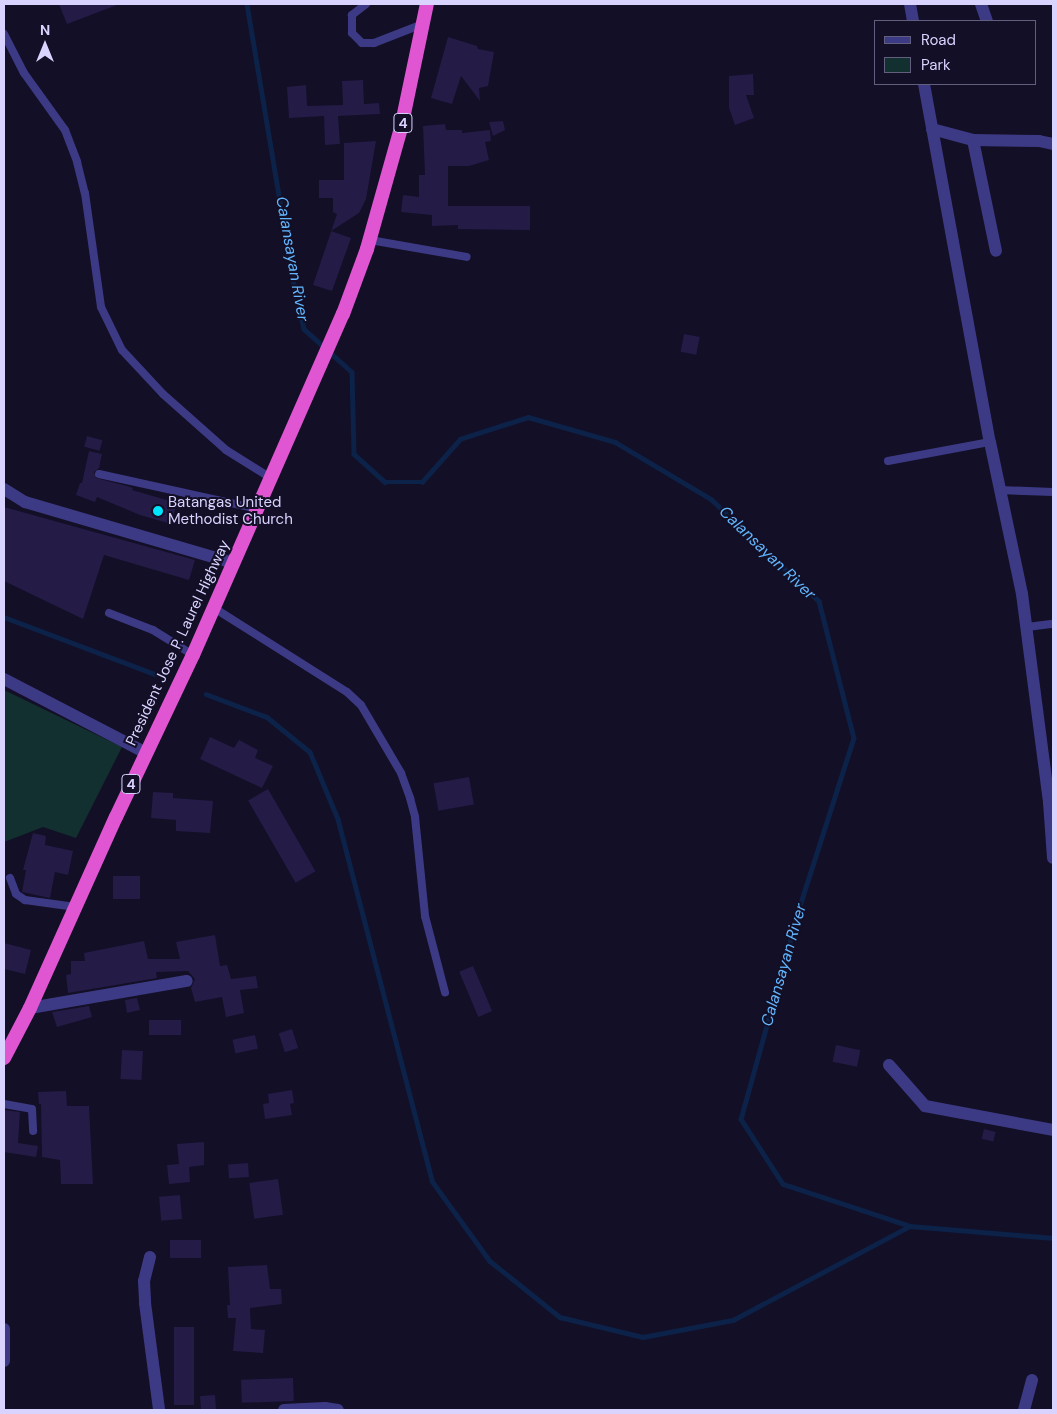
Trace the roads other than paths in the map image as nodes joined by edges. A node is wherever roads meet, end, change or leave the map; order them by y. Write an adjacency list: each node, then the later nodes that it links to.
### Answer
1 (366, 4): 7 (lane)
2 (427, 4): 7 (highway, President Jose P. Laurel Highway / 4)
3 (910, 4): 5 (street)
4 (981, 4): 6 (street)
5 (913, 20)
6 (986, 20)
7 (424, 24): 13 (highway, President Jose P. Laurel Highway / 4)
8 (4, 34): 19 (lane)
9 (924, 85): 10 (street)
10 (932, 129): 11 (street); 16 (street)
11 (973, 140): 12 (street); 14 (street)
12 (1053, 144)
13 (370, 240): 15 (lane); 19 (highway, President Jose P. Laurel Highway / 4)
14 (996, 251)
15 (467, 257)
16 (990, 442): 17 (lane); 21 (street)
17 (888, 461)
18 (99, 474): 23 (lane)
19 (271, 478): 23 (highway, President Jose P. Laurel Highway / 4)
20 (4, 489): 24 (street)
21 (999, 490): 22 (lane); 28 (street)
22 (1053, 492)
23 (258, 509): 24 (highway, President Jose P. Laurel Highway / 4)
24 (234, 563): 25 (highway, President Jose P. Laurel Highway / 4)
25 (214, 608): 29 (highway, President Jose P. Laurel Highway / 4); 36 (lane)
26 (110, 612): 29 (lane)
27 (1053, 624): 28 (lane)
28 (1026, 627): 32 (street)
29 (193, 655): 31 (highway, President Jose P. Laurel Highway / 4)
30 (4, 679): 31 (street)
31 (146, 753): 34 (highway, President Jose P. Laurel Highway / 4)
32 (1053, 858)
33 (10, 878): 34 (lane)
34 (76, 907): 37 (highway, President Jose P. Laurel Highway / 4)
35 (188, 981): 37 (street)
36 (445, 992)
37 (30, 1008): 38 (highway, President Jose P. Laurel Highway / 4)
38 (4, 1058)
39 (888, 1065): 41 (street)
40 (4, 1104): 42 (lane)
41 (1053, 1130)
42 (33, 1131)
43 (150, 1257): 47 (street)
44 (4, 1329): 45 (street)
45 (4, 1361)
46 (1032, 1380): 50 (street)
47 (159, 1410)
48 (284, 1410): 49 (street)
49 (338, 1410)
50 (1024, 1410)

